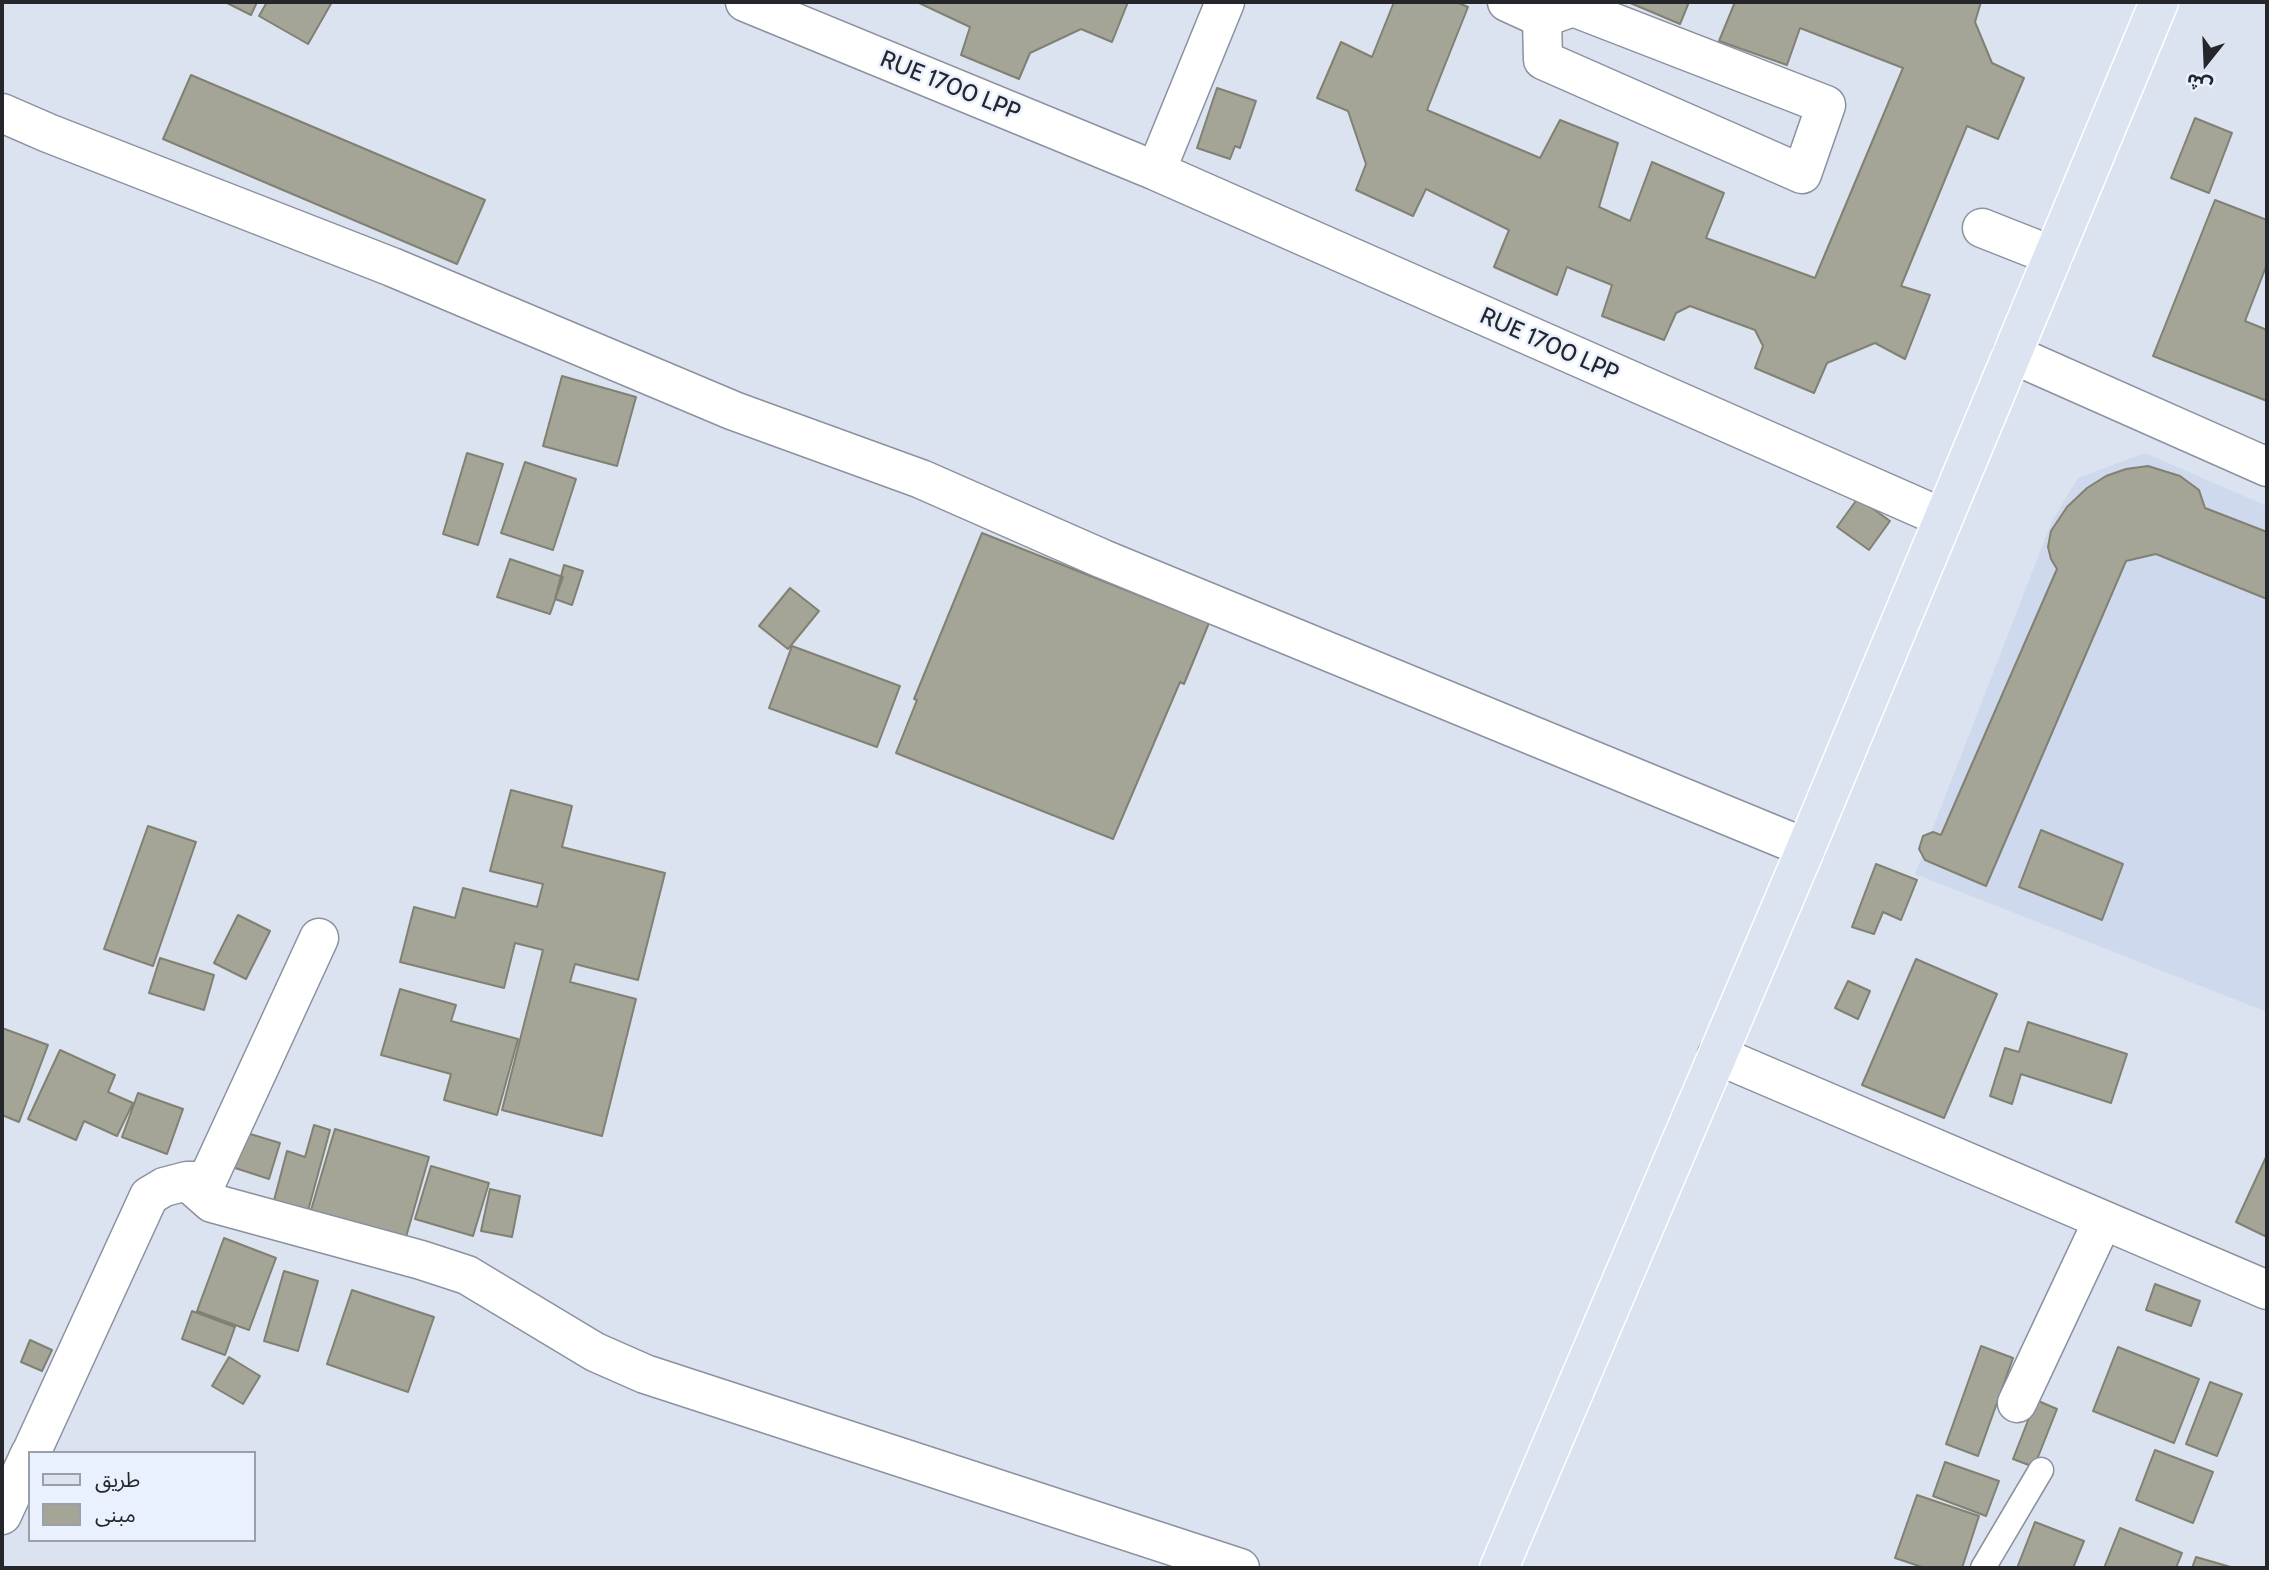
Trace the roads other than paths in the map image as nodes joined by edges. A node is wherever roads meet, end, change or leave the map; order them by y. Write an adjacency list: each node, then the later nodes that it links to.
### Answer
1 (745, 2): 7 (street, RUE 1700 LPP)
2 (1226, 2): 7 (street)
3 (1507, 2): 5 (street)
4 (2160, 2): 9 (main road)
5 (1542, 18): 5 (street)
6 (2, 113): 13 (street)
7 (1156, 171): 12 (street, RUE 1700 LPP)
8 (1982, 228): 9 (street)
9 (2053, 256): 10 (main road)
10 (2012, 354): 11 (street); 12 (main road)
11 (2267, 467)
12 (1943, 518): 13 (main road)
13 (1806, 848): 15 (main road)
14 (319, 938): 16 (street)
15 (1717, 1055): 17 (street); 25 (main road)
16 (187, 1181): 20 (street); 24 (street)
17 (2103, 1220): 18 (street); 19 (street)
18 (2267, 1290)
19 (2017, 1403)
20 (31, 1451)
21 (28, 1458): 23 (street)
22 (2040, 1470): 26 (lane)
23 (2, 1515)
24 (1240, 1568)
25 (1499, 1568)
26 (1983, 1568)

